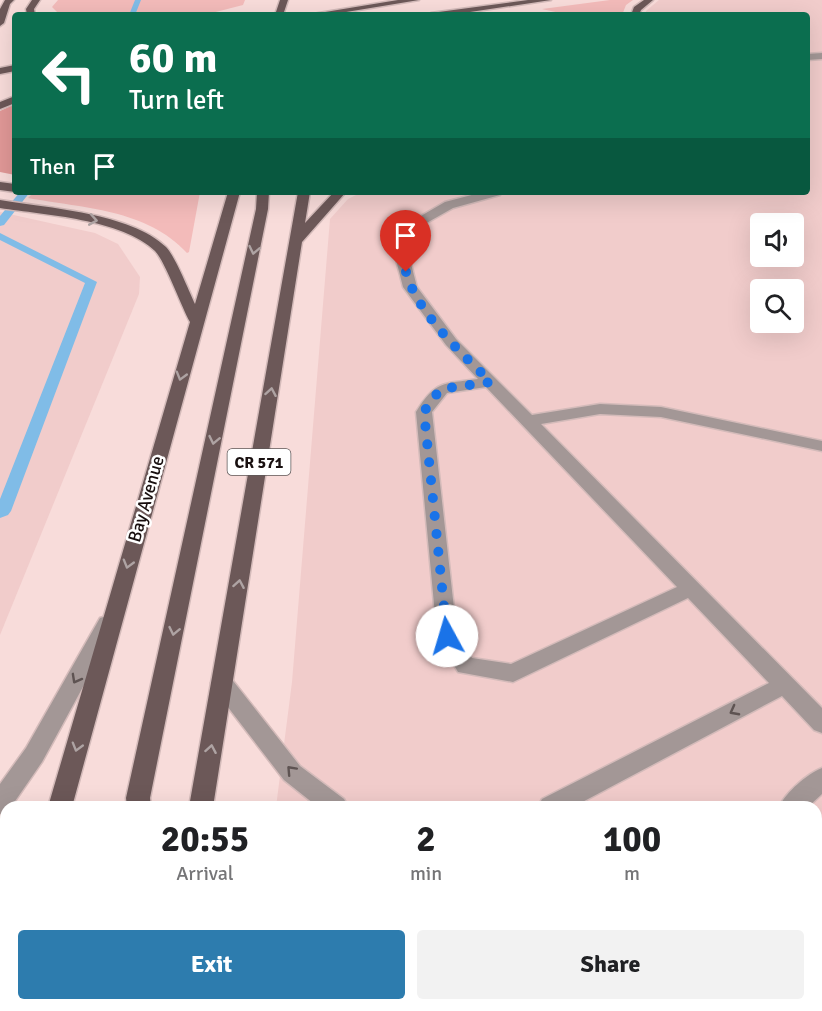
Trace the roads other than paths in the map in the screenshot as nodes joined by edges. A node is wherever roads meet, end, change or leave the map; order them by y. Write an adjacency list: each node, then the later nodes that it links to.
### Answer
1 (10, 0): 8 (main road)
2 (415, 0): 5 (main road)
3 (547, 0): 6 (main road)
4 (649, 0): 7 (main road)
5 (340, 12)
6 (451, 12)
7 (636, 12)
8 (0, 23)
9 (233, 195): 16 (main road, Bay Avenue)
10 (263, 195): 28 (main road, one-way to 28)
11 (304, 195): 15 (main road, CR 571)
12 (337, 195): 15 (main road)
13 (485, 195): 17 (lane)
14 (0, 204): 16 (main road, one-way to 16)
15 (296, 241): 22 (main road, CR 571, one-way to 15)
16 (196, 320): 21 (main road, Bay Avenue, one-way to 21)
17 (491, 382): 18 (lane); 20 (lane)
18 (530, 421): 19 (lane); 20 (lane)
19 (822, 446)
20 (692, 588): 23 (lane)
21 (115, 610): 26 (lane, one-way to 26); 27 (main road, Bay Avenue, one-way to 27)
22 (222, 683): 29 (main road, CR 571, one-way to 22); 30 (lane, one-way to 22)
23 (786, 684): 24 (lane); 31 (lane, one-way to 31)
24 (822, 723)
25 (822, 779): 32 (lane)
26 (1, 801)
27 (62, 801)
28 (138, 801)
29 (202, 801)
30 (328, 801)
31 (562, 801)
32 (798, 801)

